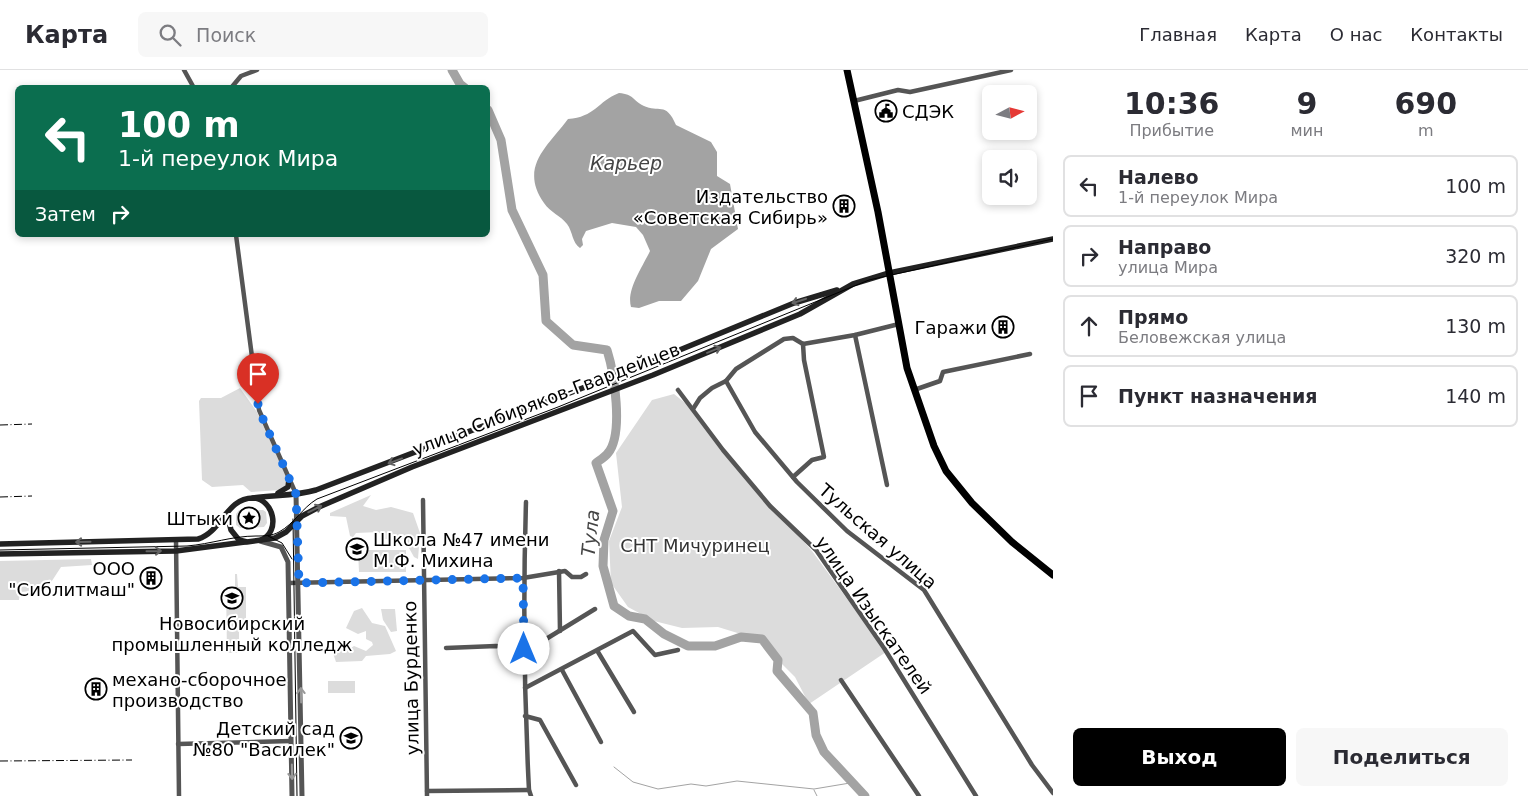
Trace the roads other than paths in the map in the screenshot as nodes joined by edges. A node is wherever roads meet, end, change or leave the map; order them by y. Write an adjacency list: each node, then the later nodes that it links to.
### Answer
1 (184, 70): 7 (street)
2 (238, 70): 6 (street)
3 (257, 70): 6 (street)
4 (848, 70): 9 (main road)
5 (1011, 70): 9 (street)
6 (241, 76): 8 (street)
7 (192, 85)
8 (234, 85)
9 (854, 101): 12 (main road)
10 (236, 237): 23 (street)
11 (1053, 239): 12 (main road, улица Сибиряков-Гвардейцев)
12 (889, 273): 13 (main road, улица Сибиряков-Гвардейцев); 14 (main road)
13 (846, 287): 26 (main road, улица Сибиряков-Гвардейцев, one-way to 26); 31 (main road, улица Сибиряков-Гвардейцев, one-way to 13)
14 (898, 324): 15 (street); 20 (main road)
15 (855, 335): 16 (street); 24 (street)
16 (803, 344): 18 (street); 22 (street)
17 (1030, 354): 20 (street)
18 (726, 381): 21 (street); 22 (street, Тульская улица)
19 (678, 390): 21 (street, улица Изыскателей)
20 (914, 390): 42 (main road)
21 (693, 409): 70 (street, улица Изыскателей)
22 (793, 477): 64 (street, Тульская улица)
23 (289, 478): 25 (main road); 26 (street)
24 (887, 485)
25 (276, 494): 26 (main road, улица Сибиряков-Гвардейцев); 27 (main road, улица Сибиряков-Гвардейцев)
26 (296, 494): 31 (street)
27 (253, 498): 30 (main road); 33 (main road)
28 (423, 500): 44 (street, улица Бурденко)
29 (526, 502): 43 (street)
30 (227, 514): 32 (main road); 34 (main road)
31 (298, 521): 33 (main road, улица Сибиряков-Гвардейцев); 46 (street)
32 (176, 540): 36 (main road, one-way to 36); 37 (street)
33 (259, 541): 34 (main road); 45 (street)
34 (247, 542): 37 (main road)
35 (0, 544): 36 (main road)
36 (25, 544): 38 (main road)
37 (176, 550): 38 (main road, one-way to 37); 60 (street)
38 (25, 553): 39 (main road)
39 (0, 554)
40 (560, 572): 41 (street); 43 (street); 48 (street)
41 (586, 574)
42 (1053, 575)
43 (523, 578): 44 (street); 50 (street)
44 (424, 581): 46 (street); 63 (street, улица Бурденко)
45 (289, 583): 46 (street); 58 (street)
46 (299, 583): 67 (street, one-way to 46)
47 (595, 609): 48 (street)
48 (560, 631): 50 (street)
49 (446, 648): 50 (street)
50 (524, 649): 55 (street)
51 (678, 650): 52 (street)
52 (598, 652): 53 (street); 56 (street)
53 (562, 670): 55 (street); 59 (street)
54 (842, 680): 69 (street)
55 (525, 688): 57 (street)
56 (634, 712)
57 (525, 716): 61 (street); 62 (street)
58 (291, 741): 60 (street); 66 (street, one-way to 66)
59 (601, 742)
60 (178, 744): 65 (street)
61 (576, 785)
62 (529, 790): 63 (street); 68 (street)
63 (427, 793)
64 (1053, 793)
65 (179, 796)
66 (292, 796)
67 (302, 796)
68 (531, 796)
69 (919, 796)
70 (976, 796)

